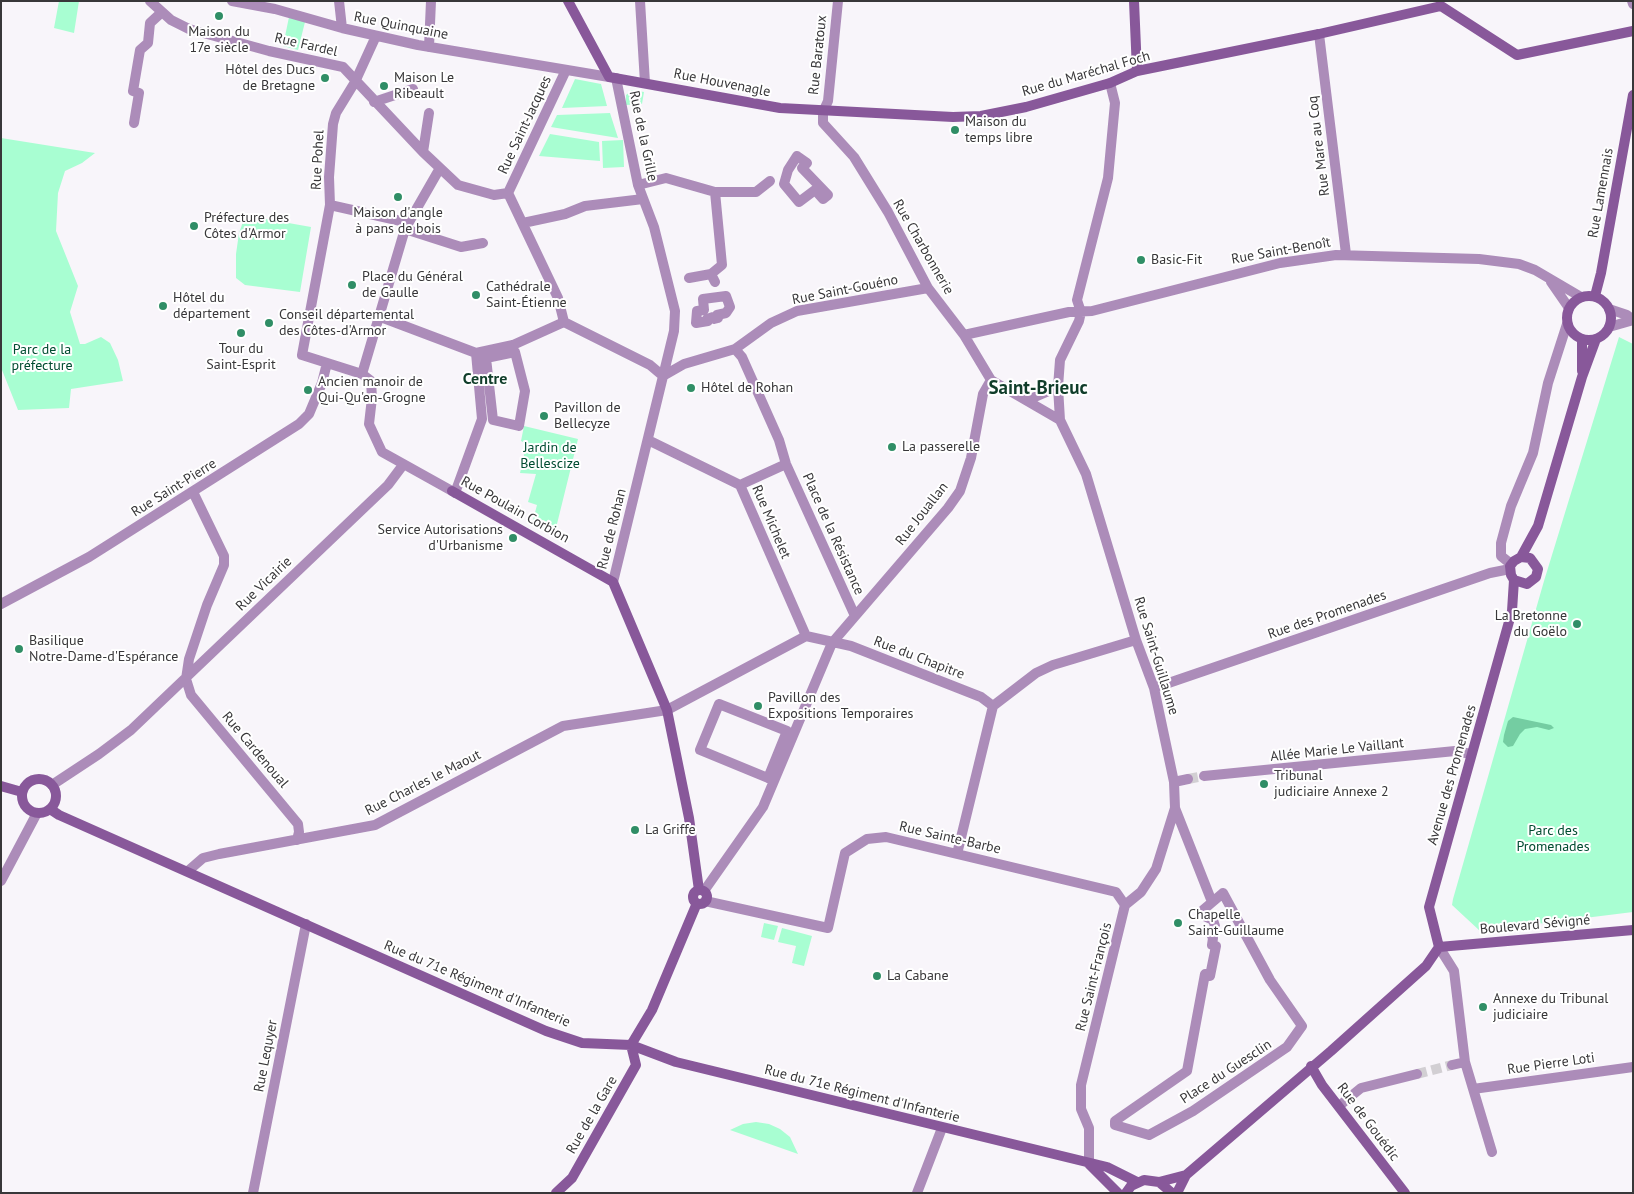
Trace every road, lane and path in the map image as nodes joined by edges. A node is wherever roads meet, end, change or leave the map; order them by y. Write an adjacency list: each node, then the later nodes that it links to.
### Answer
1 (150, 1): 10 (street, Rue Fardel)
2 (232, 1): 11 (street, Rue Quinquaine)
3 (339, 1): 11 (street)
4 (431, 1): 15 (street)
5 (568, 1): 18 (street)
6 (640, 1): 20 (street)
7 (838, 1): 25 (street, Rue Baratoux)
8 (1134, 1): 17 (street)
9 (1442, 4): 12 (street); 13 (street, Rue du Maréchal Foch)
10 (162, 12): 19 (street, Rue Fardel); 27 (street)
11 (342, 28): 14 (street, Rue Quinquaine)
12 (1633, 32)
13 (1319, 34): 17 (street, Rue du Maréchal Foch); 40 (street, Rue Mare au Coq)
14 (376, 36): 15 (street, Rue Quinquaine); 19 (street, Rue Pohel)
15 (429, 46): 16 (street, Rue Quinquaine)
16 (566, 70): 18 (street, Rue Quinquaine); 34 (street, Rue Saint-Jacques)
17 (1137, 71): 21 (street, Rue du Maréchal Foch)
18 (612, 77): 20 (street, Rue Houvenagle); 32 (street, Rue de la Grille)
19 (355, 82): 24 (street, Rue Fardel); 36 (street, Rue Pohel)
20 (645, 83): 25 (street, Rue Houvenagle)
21 (1110, 83): 25 (street, Rue du Maréchal Foch); 48 (street)
22 (413, 89): 24 (street)
23 (1633, 95): 44 (street, Rue Lamennais)
24 (374, 102): 28 (street, Rue Fardel)
25 (823, 112): 43 (street, Rue Charbonnerie)
26 (429, 113): 28 (street)
27 (134, 123)
28 (423, 152): 30 (street, Rue Fardel)
29 (797, 156): 29 (street)
30 (440, 168): 34 (street, Rue Fardel); 38 (street)
31 (770, 180): 33 (street)
32 (638, 185): 33 (street); 35 (street, Rue de la Grille)
33 (716, 192): 42 (street)
34 (508, 193): 37 (street)
35 (643, 199): 37 (street); 62 (street, Rue de la Grille)
36 (330, 205): 38 (street); 60 (street)
37 (523, 223): 51 (street)
38 (405, 229): 39 (street); 49 (street)
39 (483, 243)
40 (1346, 254): 41 (street, Rue Saint-Benoît); 48 (street, Rue Saint-Benoît)
41 (1548, 277): 45 (street, Rue Saint-Benoît); 46 (street, Rue Saint-Benoît)
42 (688, 278)
43 (928, 288): 54 (street, Rue Charbonnerie); 57 (street, Rue Saint-Gouéno)
44 (1594, 296): 45 (street); 47 (street)
45 (1581, 297): 46 (street)
46 (1569, 308): 52 (street, Avenue des Promenades)
47 (1610, 309): 50 (street); 53 (street)
48 (1081, 312): 54 (street, Rue Saint-Benoît); 65 (street)
49 (378, 316): 59 (street); 61 (street)
50 (1633, 320): 53 (street)
51 (564, 322): 59 (street); 62 (street)
52 (1568, 324): 55 (street); 77 (street, Avenue des Promenades)
53 (1609, 327): 56 (street, Avenue des Promenades)
54 (964, 335): 64 (street, Rue Charbonnerie)
55 (1582, 338): 56 (street); 63 (street, Avenue des Promenades)
56 (1596, 339): 63 (street, Avenue des Promenades)
57 (734, 349): 62 (street, Rue Saint-Gouéno); 69 (street, Place de la Résistance)
58 (515, 352): 58 (street)
59 (476, 353): 73 (street)
60 (326, 363): 61 (street); 72 (street, Rue Saint-Pierre)
61 (362, 374): 70 (street)
62 (663, 376): 68 (street, Rue de Rohan)
63 (1582, 377): 74 (street, Avenue des Promenades)
64 (991, 380): 66 (street); 83 (street, Rue Jouallan)
65 (1058, 387): 66 (street); 67 (street)
66 (1028, 400): 67 (street)
67 (1060, 420): 85 (street, Rue Saint-Guillaume)
68 (648, 440): 71 (street, Rue Michelet); 79 (street, Rue de Rohan)
69 (786, 464): 71 (street); 83 (street, Place de la Résistance)
70 (403, 465): 73 (street, Rue Poulain Corbion); 87 (street, Rue Vicairie)
71 (740, 485): 84 (street, Rue Michelet)
72 (193, 492): 81 (street, Rue Saint-Pierre); 87 (street)
73 (453, 492): 79 (street, Rue Poulain Corbion)
74 (1538, 526): 75 (street, Avenue des Promenades); 76 (street, Avenue des Promenades)
75 (1521, 557): 76 (street); 77 (street, Avenue des Promenades)
76 (1534, 561): 80 (street, Avenue des Promenades)
77 (1511, 566): 78 (street, Avenue des Promenades); 88 (street, Rue des Promenades)
78 (1514, 580): 80 (street); 82 (street, Avenue des Promenades)
79 (613, 582): 91 (street, Rue de Rohan)
80 (1528, 584): 82 (street, Avenue des Promenades)
81 (1, 604)
82 (1512, 611): 92 (street, Avenue des Promenades)
83 (855, 616): 86 (street, Rue Jouallan)
84 (806, 636): 86 (street, Rue du Chapitre); 91 (street, Rue Charles le Maout)
85 (1136, 640): 88 (street, Rue Saint-Guillaume); 90 (street)
86 (832, 644): 90 (street, Rue du Chapitre); 106 (street, Rue Jouallan)
87 (186, 679): 96 (street, Rue Vicairie); 102 (street, Rue Cardenoual)
88 (1154, 688): 95 (street, Rue Saint-Guillaume)
89 (719, 704): 89 (street)
90 (993, 706): 103 (street)
91 (667, 710): 102 (street, Rue Charles le Maout); 106 (street, Rue de Rohan)
92 (1472, 754): 93 (street, Allée Marie Le Vaillant); 111 (street, Avenue des Promenades)
93 (1204, 776)
94 (1188, 779): 95 (street)
95 (1174, 782): 99 (street, Rue Saint-Guillaume)
96 (52, 785): 98 (street); 100 (street)
97 (1, 786): 98 (street)
98 (22, 792): 101 (street)
99 (1175, 808): 107 (street, Rue Saint-Guillaume); 108 (street)
100 (50, 809): 101 (street); 104 (street, Rue du 71e Régiment d'Infanterie)
101 (37, 813): 105 (street)
102 (296, 840): 104 (street, Rue Charles le Maout)
103 (957, 854): 106 (street, Rue Sainte-Barbe); 108 (street, Rue Sainte-Barbe)
104 (188, 870): 109 (street, Rue du 71e Régiment d'Infanterie)
105 (1, 881)
106 (701, 896): 112 (street)
107 (1212, 902): 107 (street, Place du Guesclin)
108 (1125, 905): 122 (street, Rue Saint-François)
109 (306, 924): 112 (street, Rue du 71e Régiment d'Infanterie); 126 (street, Rue Lequyer)
110 (1633, 930): 111 (street, Boulevard Sévigné)
111 (1439, 947): 113 (street); 115 (street)
112 (631, 1045): 120 (street, Rue du 71e Régiment d'Infanterie); 127 (street, Rue de la Gare)
113 (1466, 1062): 114 (street); 118 (street)
114 (1452, 1065)
115 (1312, 1066): 119 (street, Rue de Gouédic); 123 (street)
116 (1633, 1067): 118 (street, Rue Pierre Loti)
117 (1417, 1074): 119 (street)
118 (1473, 1089): 121 (street)
119 (1339, 1106): 133 (street, Rue de Gouédic)
120 (942, 1128): 122 (street, Rue du 71e Régiment d'Infanterie); 128 (street)
121 (1492, 1152)
122 (1089, 1164): 124 (street, Rue du 71e Régiment d'Infanterie); 129 (street)
123 (1186, 1175): 125 (street); 132 (street)
124 (1137, 1182): 125 (street); 130 (street)
125 (1159, 1182): 131 (street)
126 (253, 1193)
127 (556, 1193)
128 (917, 1193)
129 (1118, 1193)
130 (1126, 1193)
131 (1172, 1193)
132 (1177, 1193)
133 (1405, 1193)

